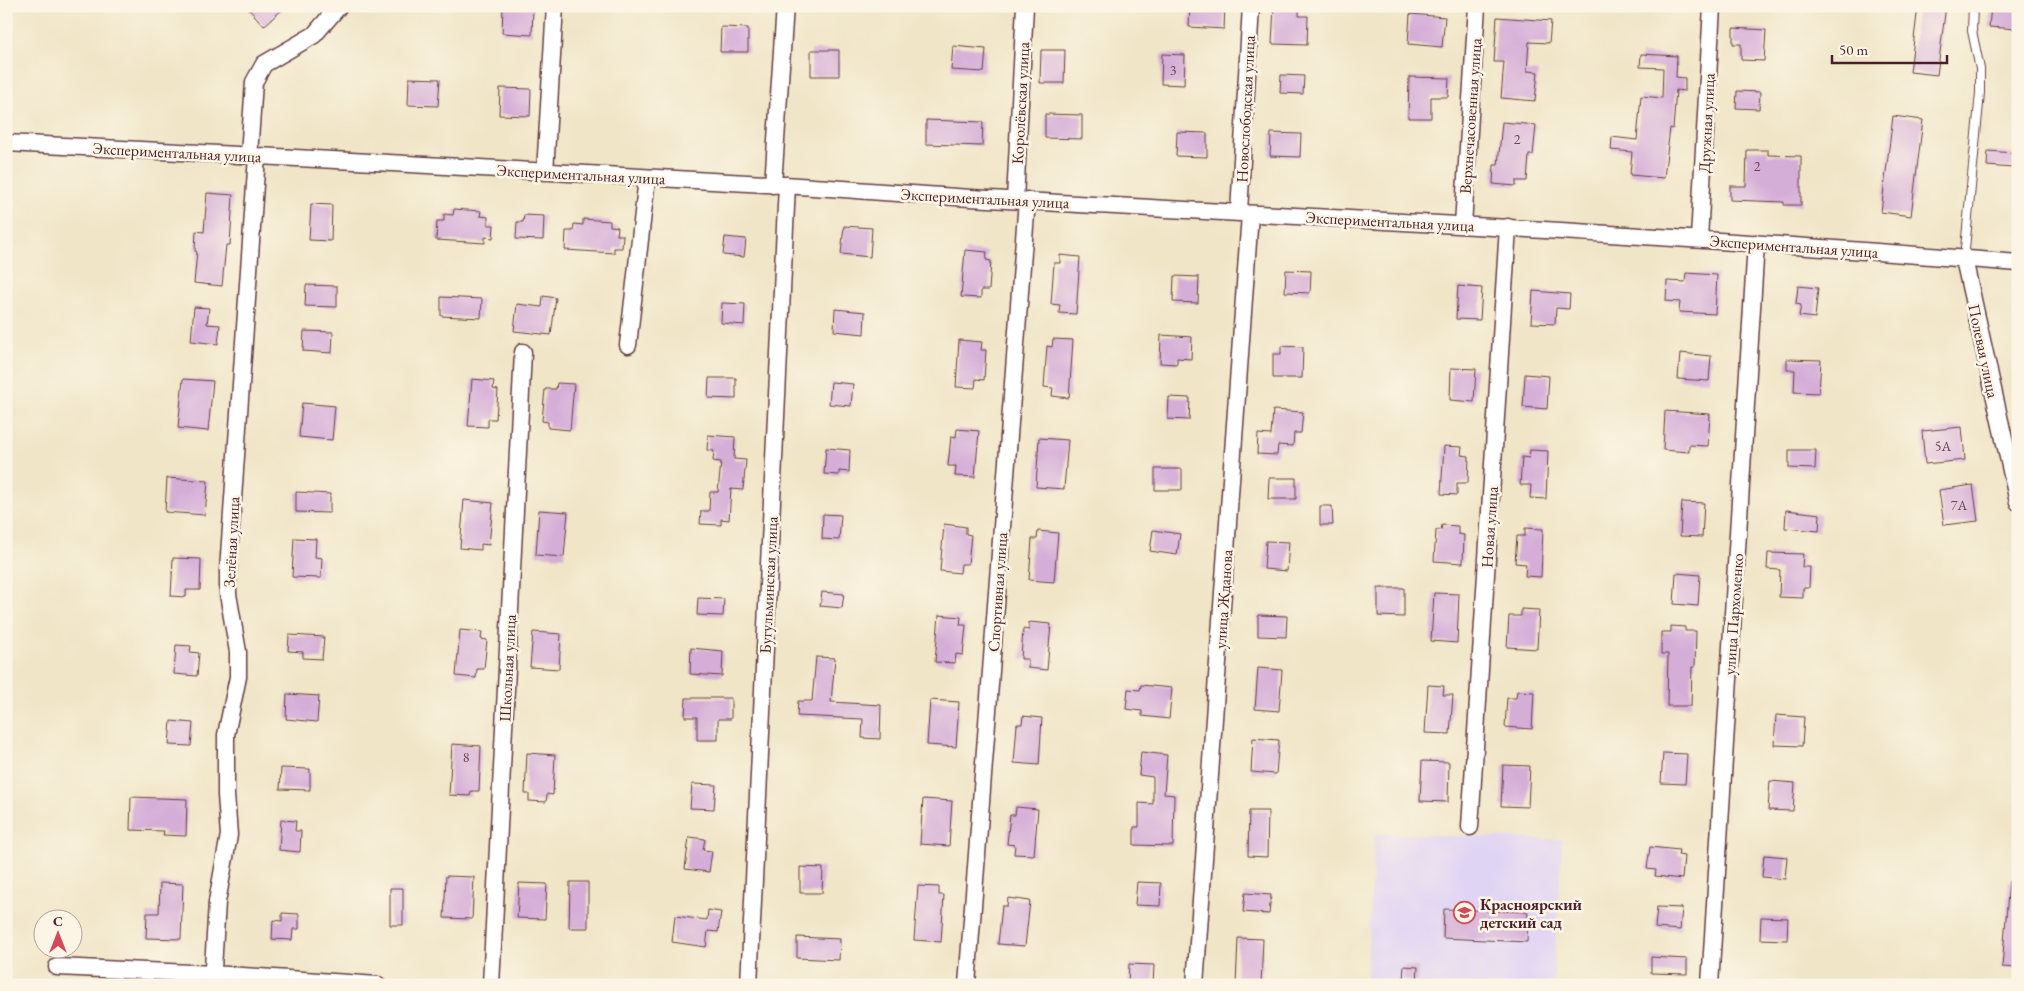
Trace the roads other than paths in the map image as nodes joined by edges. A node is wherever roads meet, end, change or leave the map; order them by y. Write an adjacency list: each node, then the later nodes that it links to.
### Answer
1 (339, 6): 10 (street, Зелёная улица)
2 (555, 6): 11 (street)
3 (785, 6): 13 (street, Бугульминская улица)
4 (1024, 6): 14 (street, Королёвская улица)
5 (1251, 6): 15 (street, Новослободская улица)
6 (1477, 6): 16 (street, Верхнечасовенная улица)
7 (1712, 6): 18 (street, Дружная улица)
8 (1972, 6): 20 (lane)
9 (6, 143): 10 (street, Экспериментальная улица)
10 (253, 155): 11 (street, Экспериментальная улица); 27 (street, Зелёная улица)
11 (545, 172): 12 (street, Экспериментальная улица)
12 (647, 178): 13 (street, Экспериментальная улица); 22 (street)
13 (780, 185): 14 (street, Экспериментальная улица); 30 (street, Бугульминская улица)
14 (1021, 200): 15 (street, Экспериментальная улица); 31 (street, Спортивная улица)
15 (1245, 213): 16 (street, Экспериментальная улица); 32 (street, улица Жданова)
16 (1463, 225): 17 (street, Экспериментальная улица)
17 (1508, 227): 18 (street, Экспериментальная улица); 25 (street, Новая улица)
18 (1699, 239): 19 (street, Экспериментальная улица)
19 (1756, 243): 20 (street, Экспериментальная улица); 33 (street, улица Пархоменко)
20 (1964, 258): 21 (street, Экспериментальная улица); 24 (street, Полевая улица)
21 (2018, 263)
22 (628, 345)
23 (523, 352): 29 (street, Школьная улица)
24 (2018, 502)
25 (1470, 827)
26 (57, 966): 27 (street)
27 (213, 979): 28 (street)
28 (378, 985)
29 (491, 985)
30 (749, 985)
31 (967, 985)
32 (1195, 985)
33 (1710, 985)

